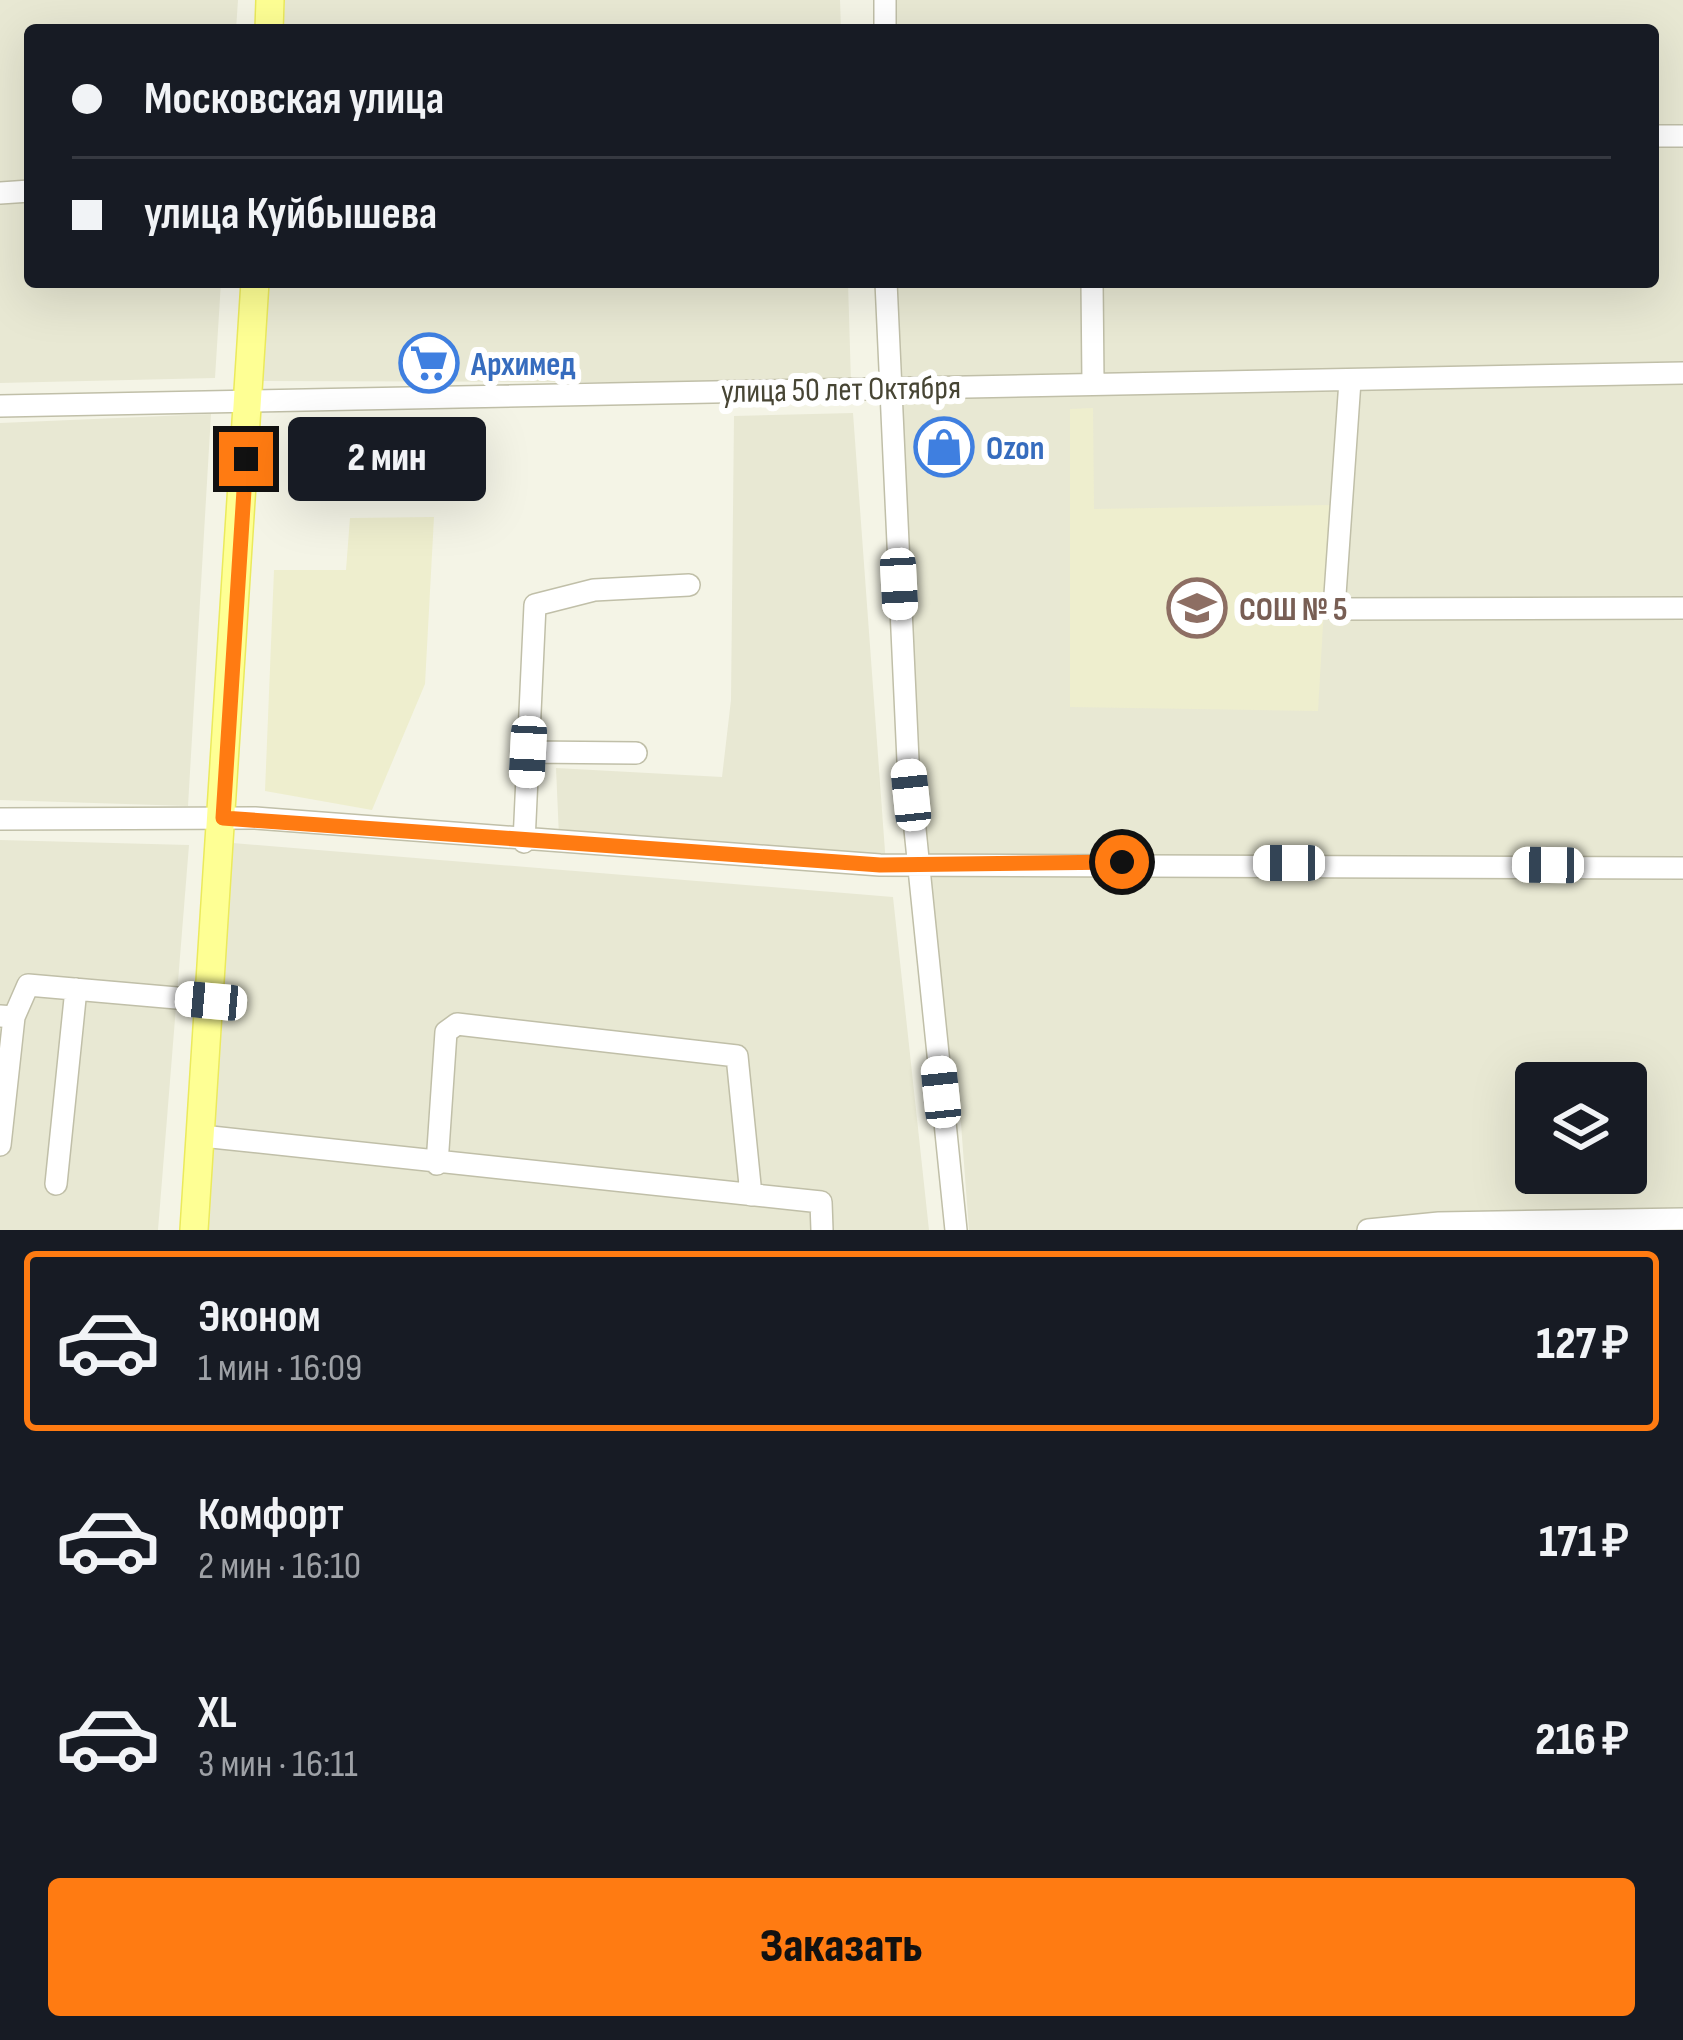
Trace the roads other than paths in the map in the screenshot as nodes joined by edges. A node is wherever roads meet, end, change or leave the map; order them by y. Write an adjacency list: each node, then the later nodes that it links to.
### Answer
1 (255, 288): 8 (main road)
2 (886, 288): 7 (street)
3 (1091, 288): 6 (street)
4 (1683, 373): 5 (street, улица 50 лет Октября)
5 (1350, 381): 6 (street, улица 50 лет Октября); 11 (street)
6 (1093, 382): 7 (street, улица 50 лет Октября)
7 (888, 388): 8 (street, улица 50 лет Октября); 17 (street)
8 (250, 399): 9 (street, улица 50 лет Октября); 14 (main road)
9 (0, 406)
10 (689, 585): 12 (street)
11 (1683, 608)
12 (528, 752): 13 (street); 16 (street)
13 (636, 753)
14 (223, 818): 15 (street); 16 (street); 20 (main road)
15 (0, 819)
16 (524, 842): 17 (street)
17 (918, 862): 18 (street); 31 (street)
18 (1683, 868)
19 (76, 989): 20 (street); 21 (street); 26 (street)
20 (211, 1001): 23 (main road)
21 (7, 1016): 22 (street)
22 (4, 1059): 24 (street)
23 (202, 1136): 25 (street); 29 (main road)
24 (0, 1145)
25 (437, 1164): 27 (street); 27 (street)
26 (56, 1184)
27 (751, 1196): 30 (street)
28 (1683, 1219): 32 (street)
29 (194, 1230)
30 (822, 1230)
31 (956, 1230)
32 (1368, 1230)

